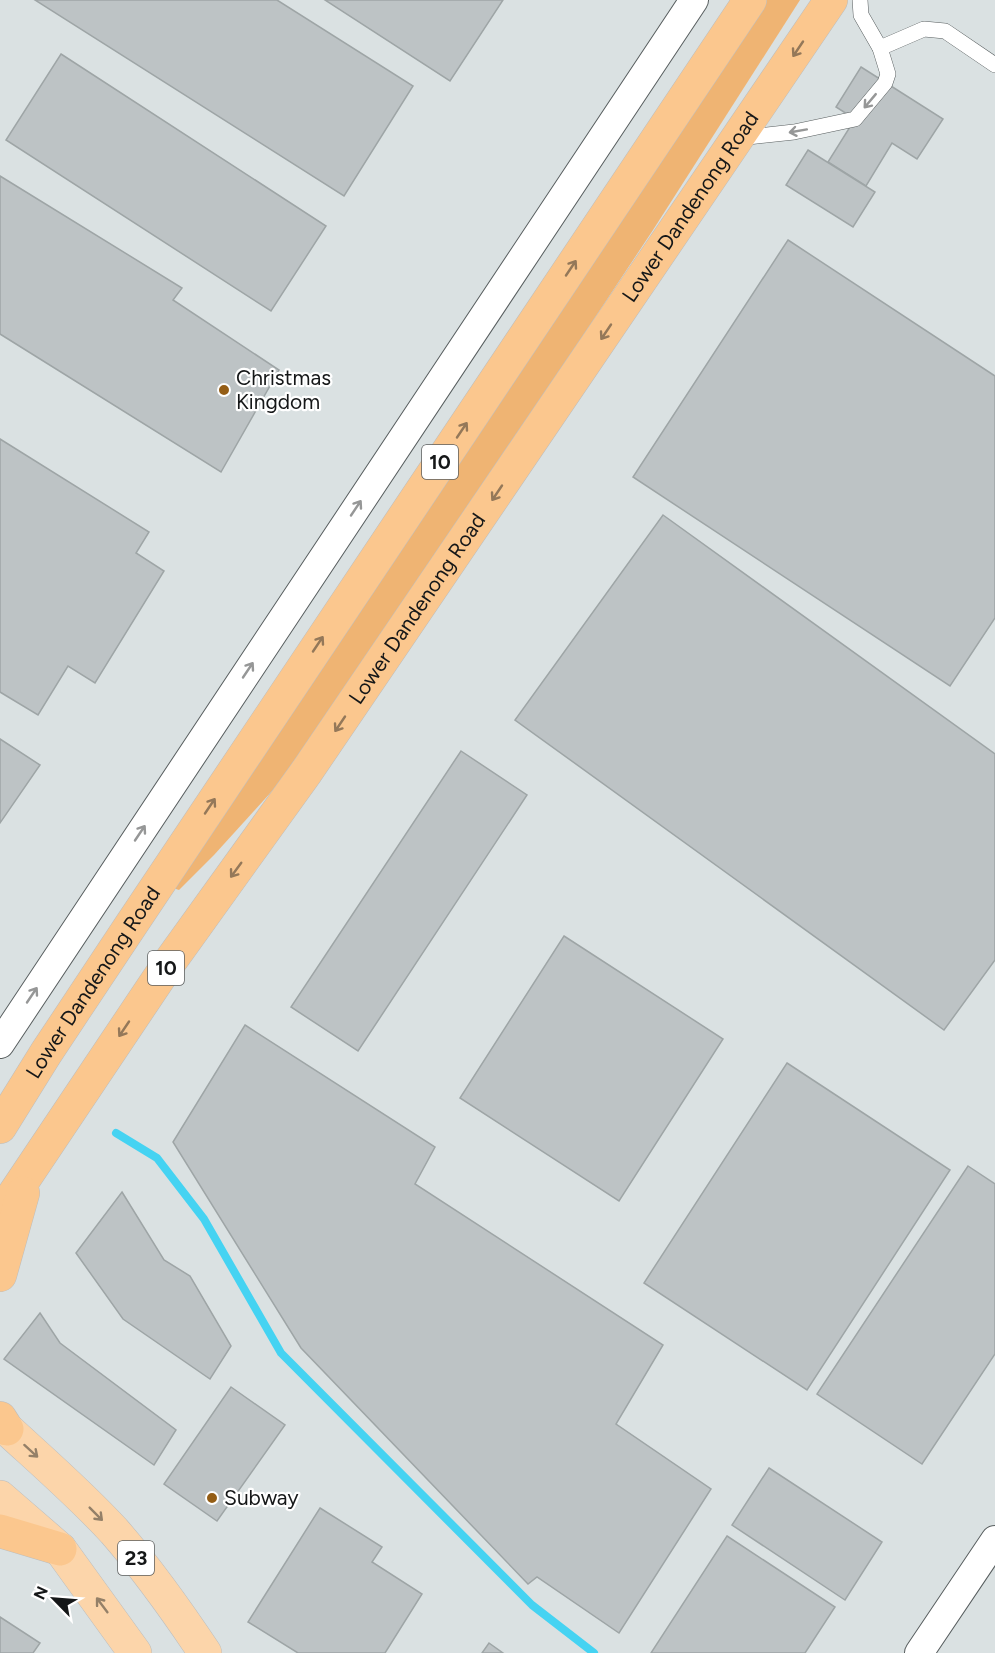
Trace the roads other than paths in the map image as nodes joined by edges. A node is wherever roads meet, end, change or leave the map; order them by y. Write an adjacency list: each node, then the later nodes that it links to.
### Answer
1 (694, 0): 8 (street, Lower Dandenong Road, one-way to 1)
2 (750, 0): 9 (highway, Lower Dandenong Road / 10, one-way to 2)
3 (831, 0): 7 (highway, Lower Dandenong Road / 10, one-way to 7)
4 (860, 0): 5 (lane)
5 (880, 48): 6 (lane); 7 (lane, one-way to 7)
6 (995, 65)
7 (738, 138): 10 (highway, Lower Dandenong Road / 10, one-way to 10)
8 (0, 1044)
9 (0, 1127)
10 (31, 1168): 11 (highway, Lower Dandenong Road / 10); 12 (highway)
11 (0, 1215)
12 (0, 1275)
13 (2, 1424): 19 (main road, 23, one-way to 19)
14 (0, 1497): 17 (main road, 23)
15 (0, 1531): 17 (highway)
16 (995, 1540): 20 (street)
17 (60, 1549): 18 (main road, 23, one-way to 17)
18 (135, 1653)
19 (205, 1653)
20 (919, 1653)

